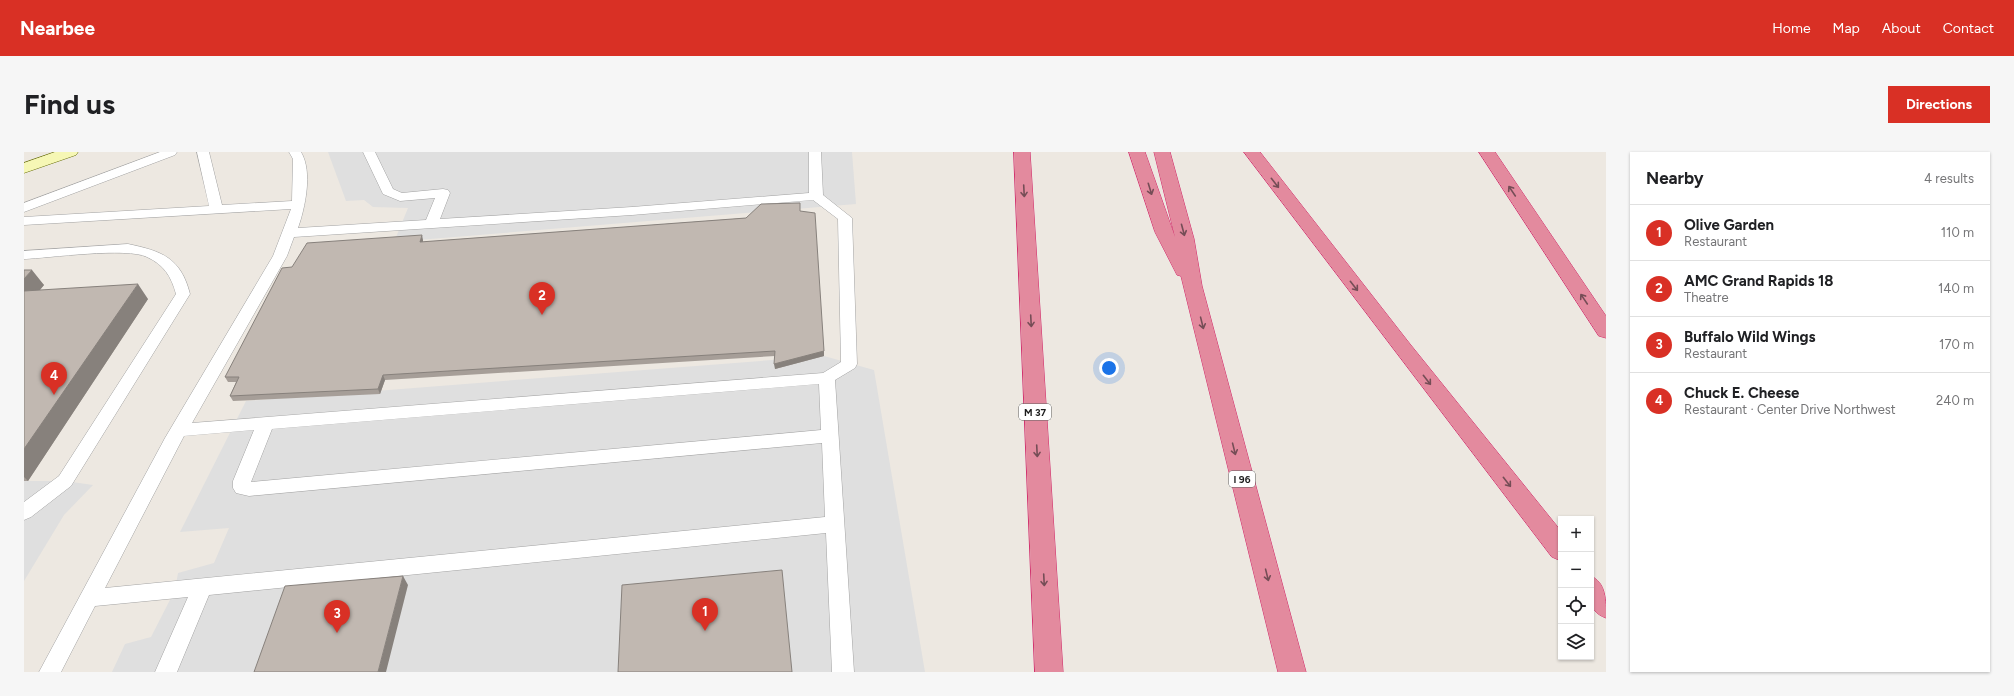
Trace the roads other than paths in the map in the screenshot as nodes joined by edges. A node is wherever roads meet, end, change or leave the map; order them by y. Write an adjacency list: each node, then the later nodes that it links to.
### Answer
1 (70, 152): 12 (street)
2 (171, 152): 15 (lane)
3 (203, 152): 16 (lane)
4 (295, 152): 14 (lane)
5 (369, 152): 18 (lane)
6 (815, 152): 13 (lane)
7 (1022, 152): 37 (highway, M 37, one-way to 37)
8 (1137, 152): 21 (highway, I 96, one-way to 21)
9 (1162, 152): 21 (highway, one-way to 21)
10 (1252, 152): 29 (highway, one-way to 29)
11 (1486, 152): 22 (highway, one-way to 11)
12 (24, 168)
13 (816, 196): 18 (lane); 23 (lane)
14 (298, 205): 16 (lane); 19 (lane)
15 (24, 208)
16 (216, 210): 17 (lane)
17 (24, 221)
18 (432, 223): 19 (lane)
19 (289, 232): 25 (lane)
20 (24, 255): 27 (lane)
21 (1192, 286): 38 (highway, I 96, one-way to 38)
22 (1606, 331)
23 (827, 378): 24 (lane); 26 (lane)
24 (266, 423): 25 (lane); 26 (lane)
25 (179, 430): 32 (lane)
26 (830, 436): 28 (lane)
27 (24, 512)
28 (835, 524): 30 (lane); 36 (lane)
29 (1558, 546)
30 (202, 588): 32 (lane); 35 (lane)
31 (1592, 588): 33 (highway)
32 (89, 598): 34 (lane)
33 (1606, 606)
34 (50, 672)
35 (166, 672)
36 (843, 672)
37 (1049, 672)
38 (1292, 672)

